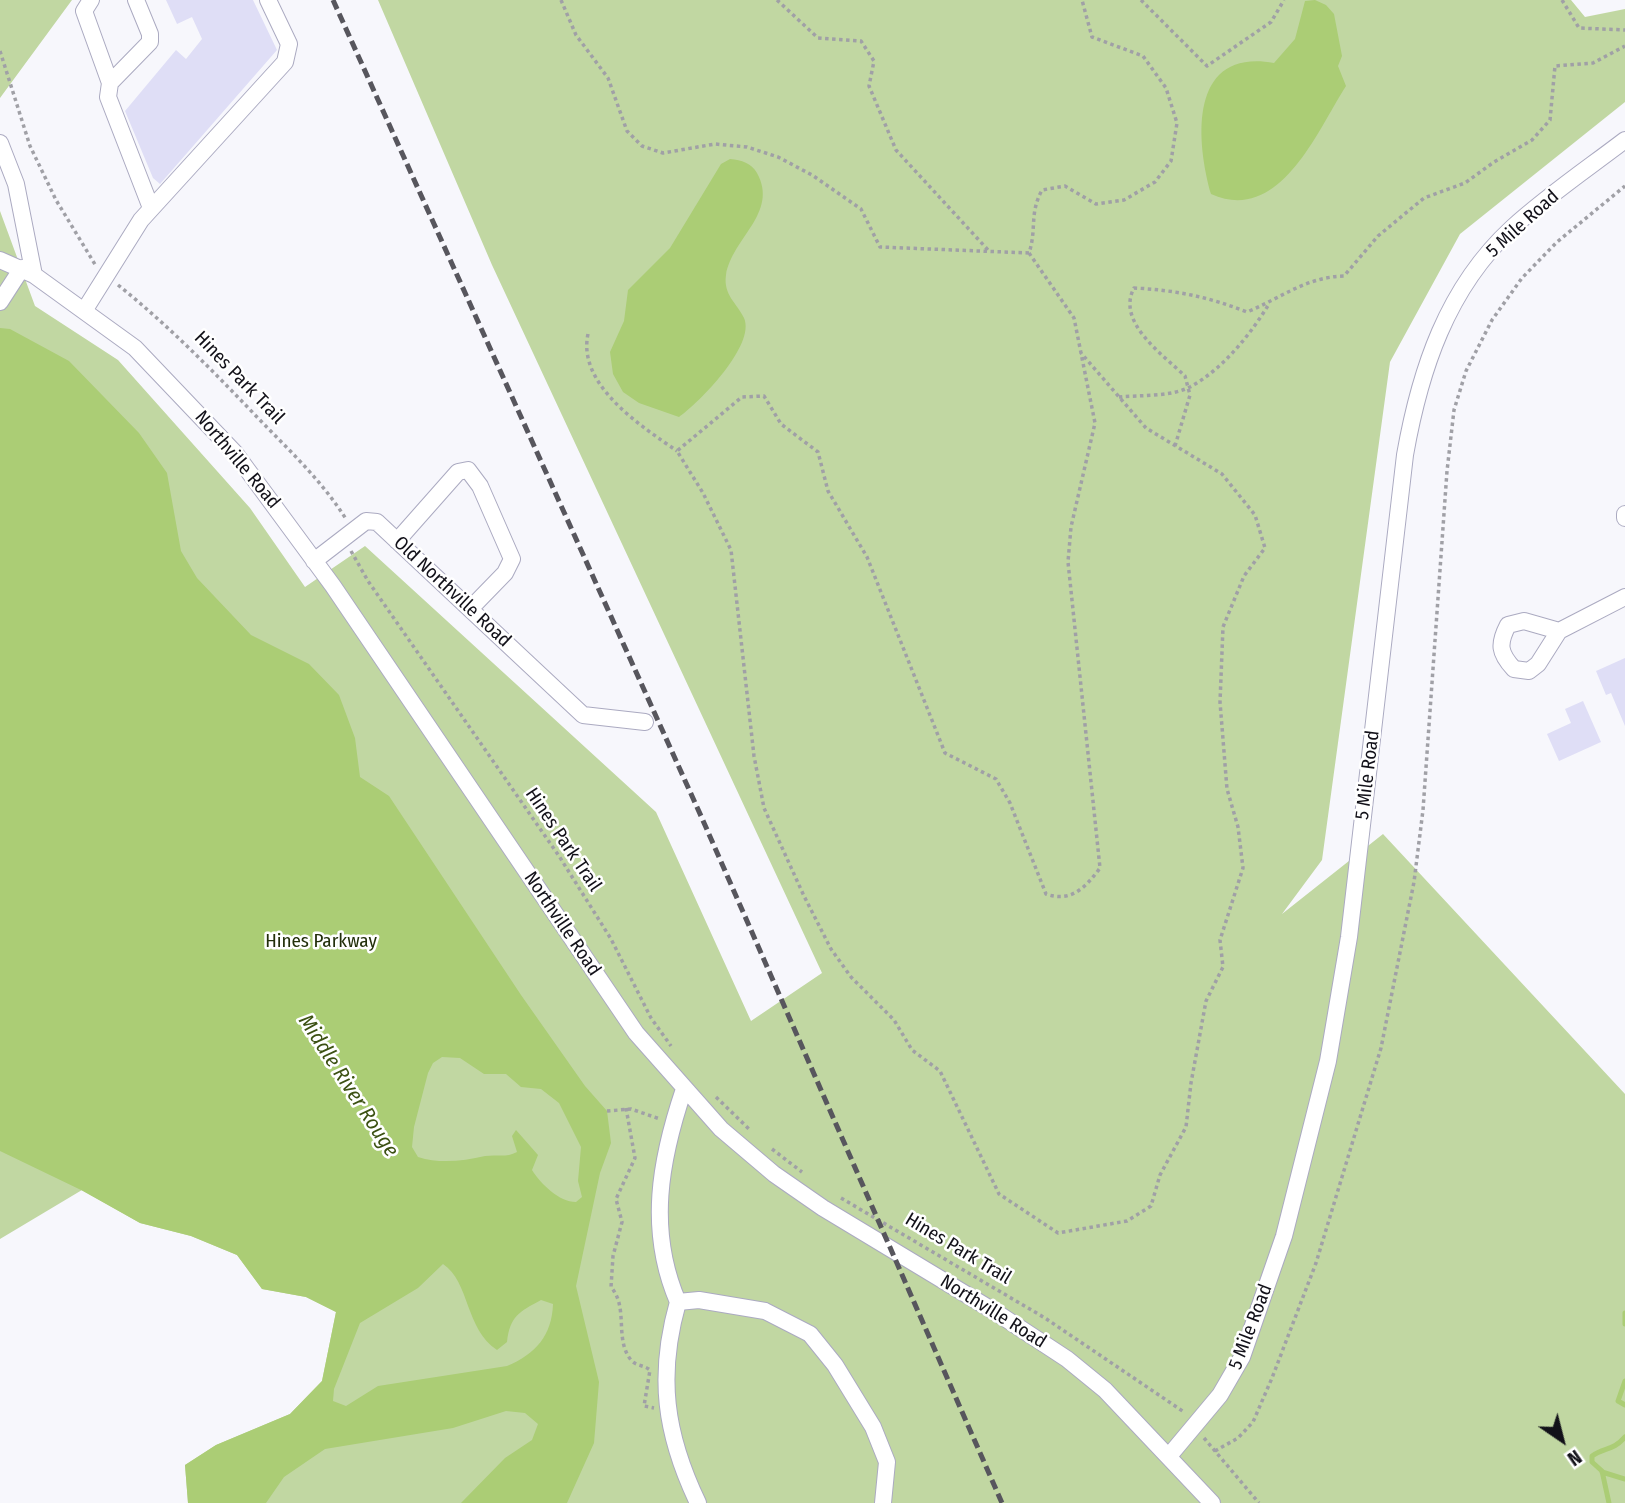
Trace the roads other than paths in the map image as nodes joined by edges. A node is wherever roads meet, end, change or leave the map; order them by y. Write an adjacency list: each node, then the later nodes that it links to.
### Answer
1 (91, 0): 4 (street)
2 (136, 0): 4 (street)
3 (268, 0): 7 (street)
4 (110, 83): 7 (street)
5 (1625, 140): 20 (street, 5 Mile Road)
6 (0, 144): 9 (street)
7 (151, 208): 11 (street)
8 (0, 260): 9 (street, Northville Road)
9 (28, 272): 10 (street); 11 (street, Northville Road)
10 (0, 302)
11 (84, 312): 13 (street, Northville Road)
12 (397, 541): 13 (street, Old Northville Road); 15 (street, Old Northville Road); 15 (street)
13 (314, 561): 18 (street, Northville Road)
14 (1625, 597): 16 (street)
15 (470, 609): 17 (street, Old Northville Road)
16 (1559, 631)
17 (645, 722)
18 (684, 1089): 19 (street); 20 (street, Northville Road)
19 (678, 1302): 21 (street); 22 (street)
20 (1169, 1456): 23 (street, Northville Road)
21 (698, 1503)
22 (883, 1503)
23 (1212, 1503)

